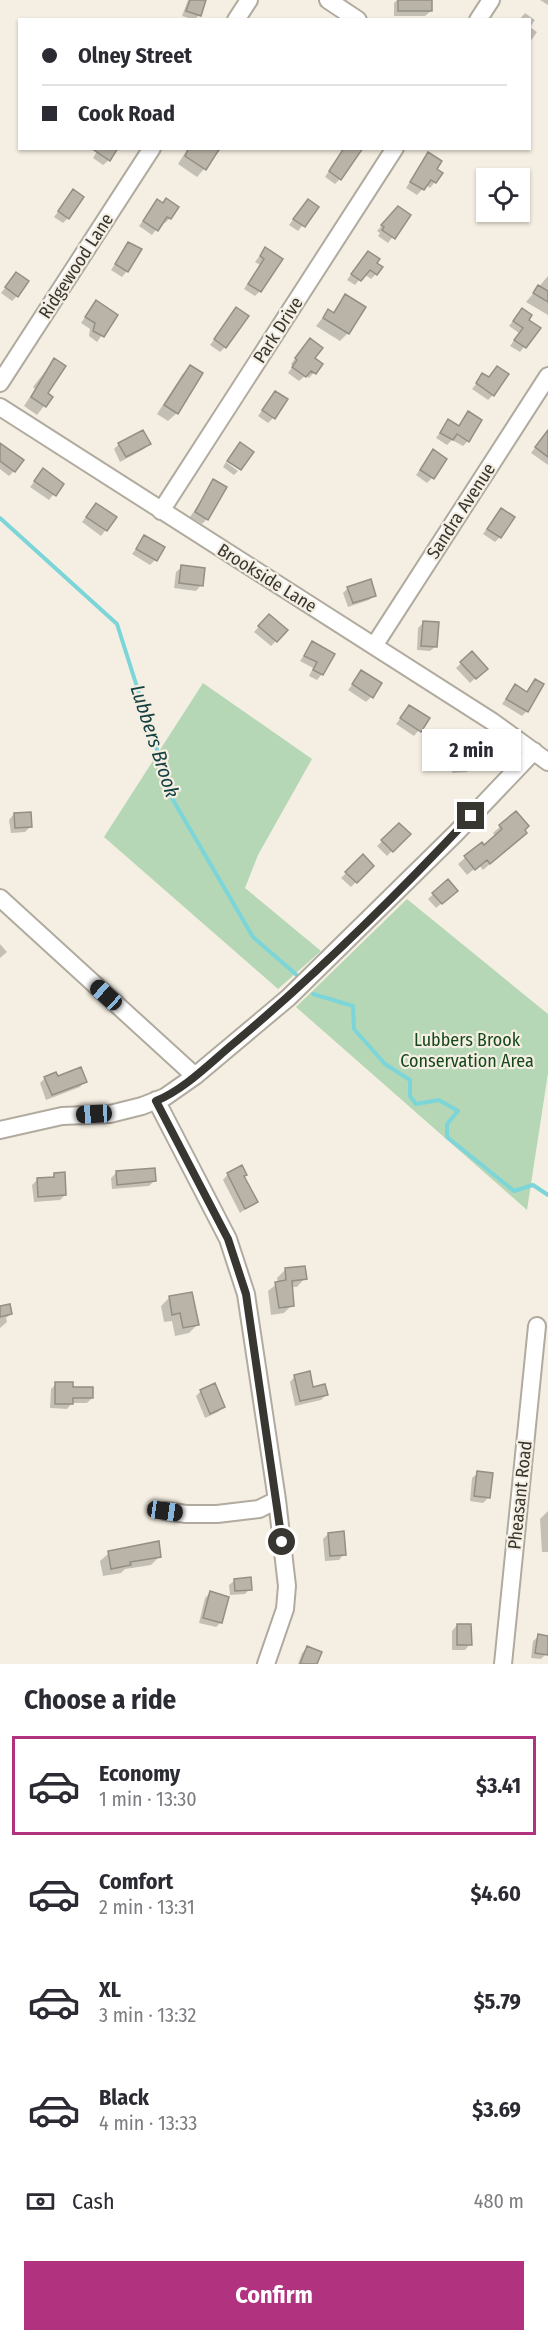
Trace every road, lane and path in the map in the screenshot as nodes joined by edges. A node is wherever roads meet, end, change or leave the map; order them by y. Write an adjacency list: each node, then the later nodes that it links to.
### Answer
1 (249, 0): 4 (street)
2 (327, 0): 5 (street)
3 (491, 0): 6 (street)
4 (237, 18)
5 (355, 18)
6 (479, 18)
7 (151, 150): 10 (street, Ridgewood Lane)
8 (394, 150): 12 (street, Park Drive)
9 (548, 376): 13 (street, Sandra Avenue)
10 (0, 383)
11 (0, 407): 12 (street, Brookside Lane)
12 (161, 511): 13 (street, Brookside Lane)
13 (374, 646): 14 (street, Brookside Lane)
14 (534, 751): 15 (street, Brookside Lane); 17 (street)
15 (548, 762)
16 (0, 898): 17 (street)
17 (195, 1076): 18 (street)
18 (156, 1101): 19 (street); 21 (street)
19 (0, 1130)
20 (537, 1326): 24 (street, Pheasant Road)
21 (277, 1500): 22 (street); 23 (street)
22 (165, 1511)
23 (266, 1664)
24 (503, 1664)

